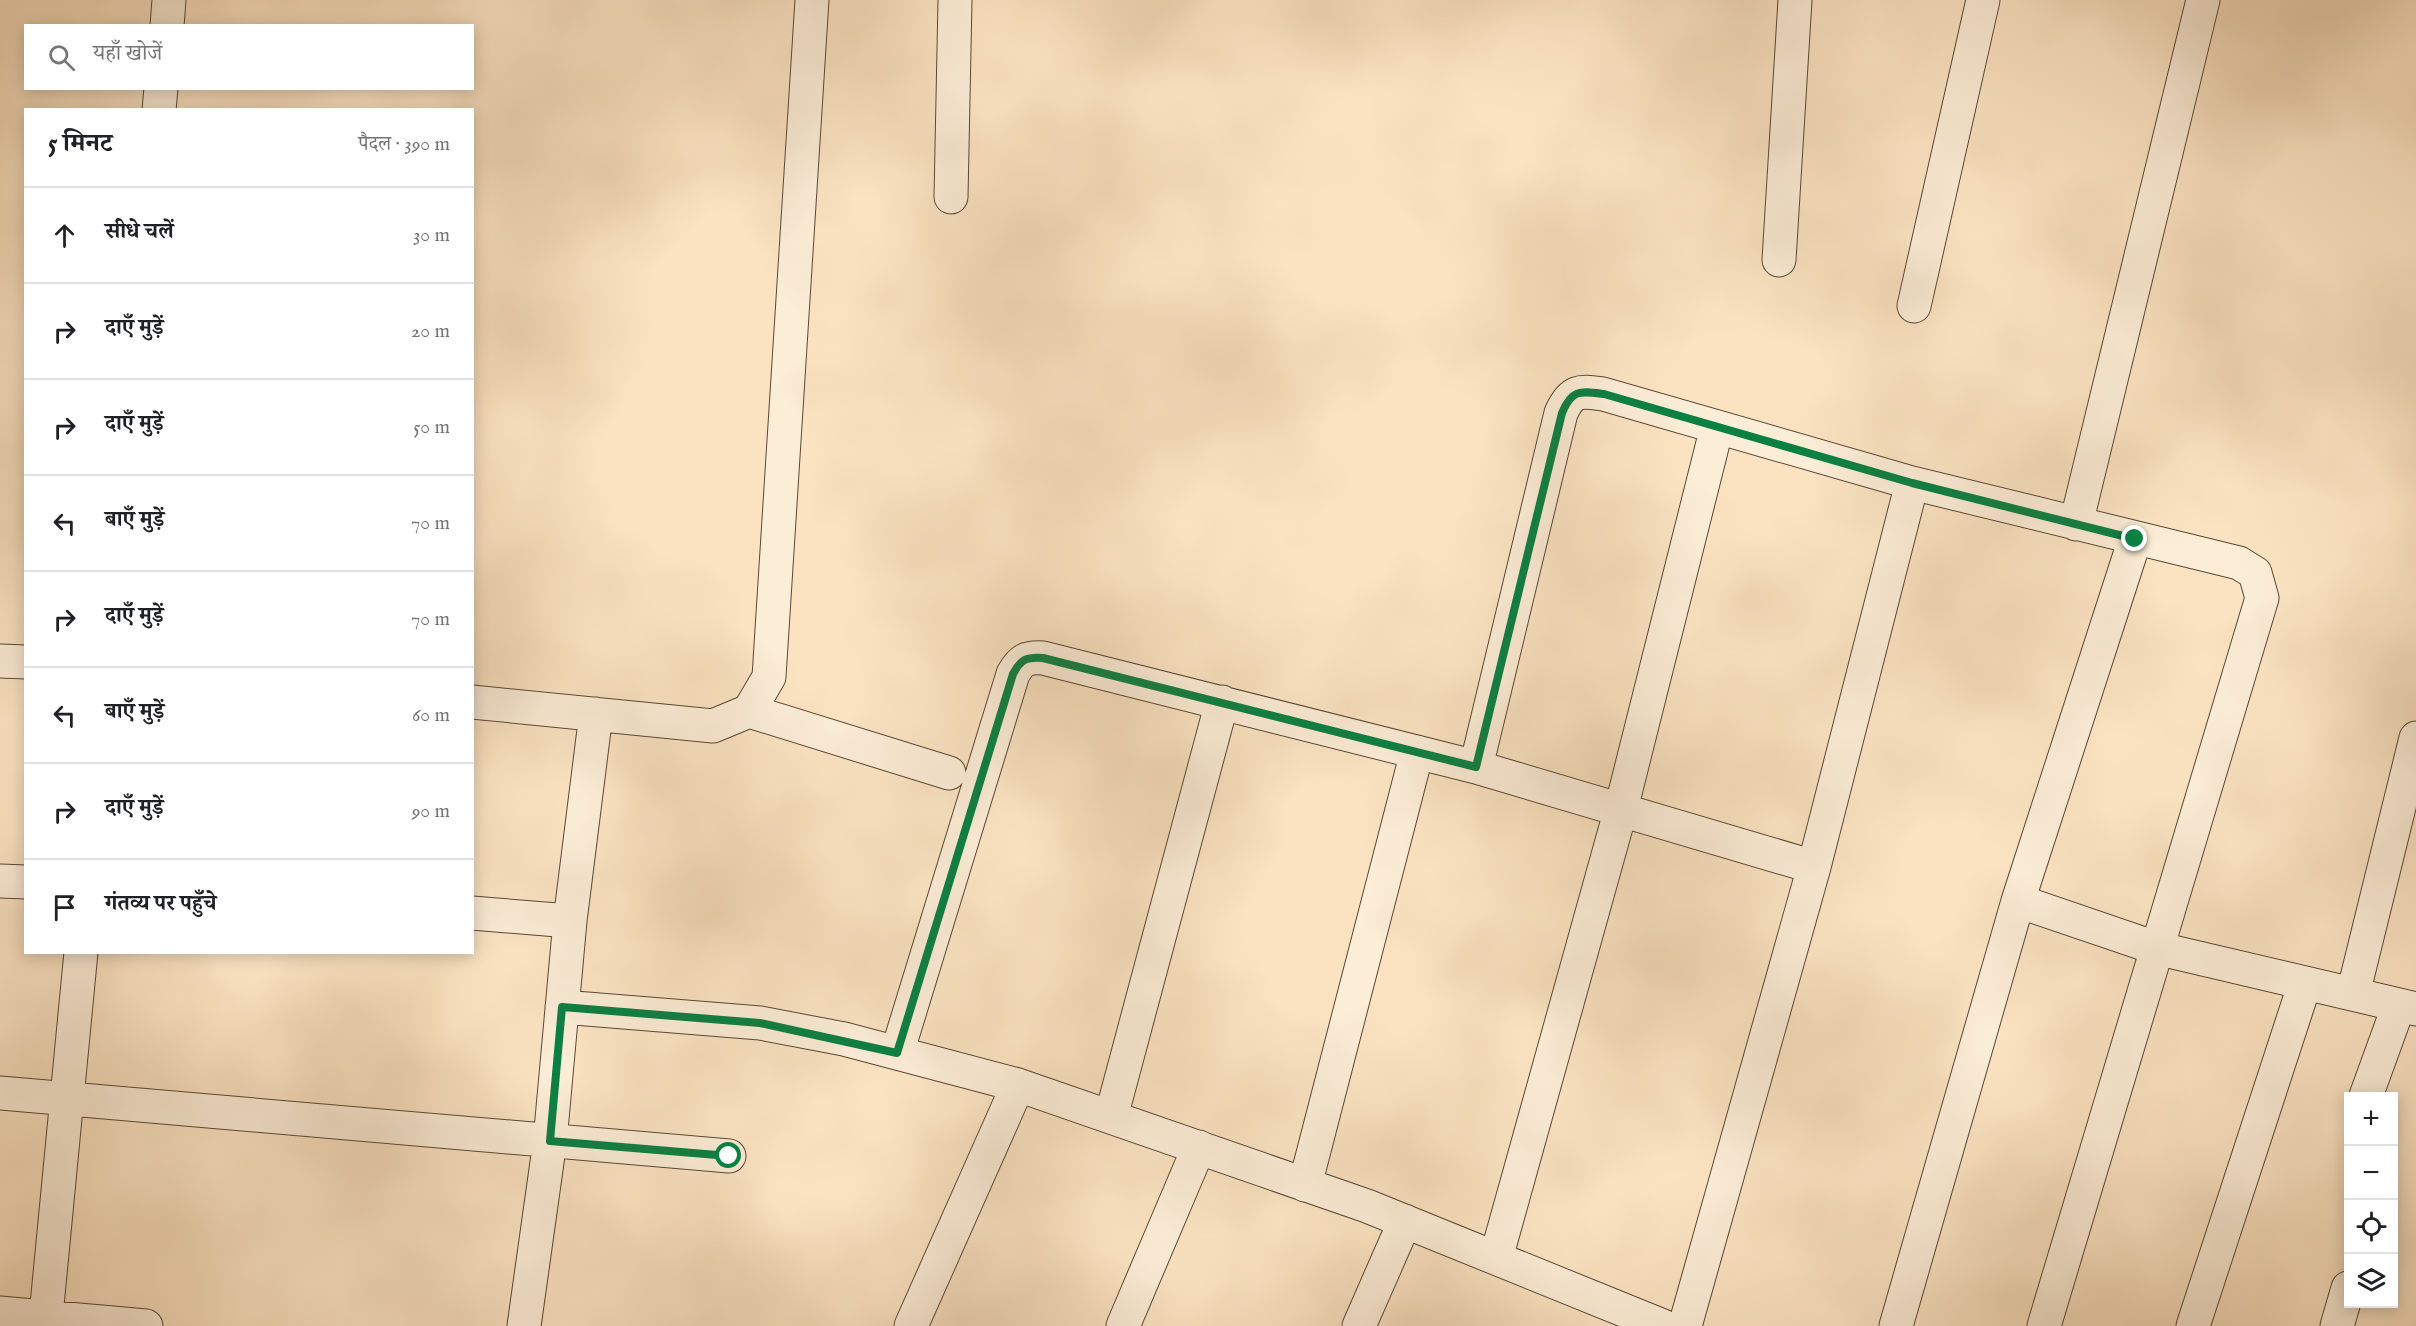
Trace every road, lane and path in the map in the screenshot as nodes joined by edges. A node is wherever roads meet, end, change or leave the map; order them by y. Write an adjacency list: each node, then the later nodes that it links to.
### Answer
1 (170, 0): 7 (street)
2 (812, 0): 21 (street)
3 (955, 0): 10 (street)
4 (1795, 0): 11 (street)
5 (1983, 0): 12 (street)
6 (2203, 0): 15 (street)
7 (167, 24)
8 (161, 90): 9 (street)
9 (159, 108)
10 (951, 197)
11 (1779, 260)
12 (1914, 306)
13 (1717, 427): 14 (street); 25 (street); 27 (street)
14 (1912, 483): 15 (street); 28 (street)
15 (2076, 524): 16 (street)
16 (2135, 539): 31 (street); 34 (street)
17 (0, 661): 18 (street)
18 (24, 662)
19 (474, 702): 22 (street)
20 (1222, 702): 24 (street); 40 (street); 45 (street)
21 (749, 711): 22 (street); 26 (street)
22 (596, 714): 33 (street)
23 (2416, 738): 37 (street)
24 (1417, 752): 25 (street); 49 (street)
25 (1476, 767): 27 (street)
26 (949, 773)
27 (1621, 810): 28 (street); 51 (street)
28 (1814, 867): 62 (street)
29 (0, 881): 30 (street)
30 (24, 882)
31 (2018, 901): 34 (street); 63 (street)
32 (474, 913): 33 (street)
33 (570, 921): 38 (street)
34 (2156, 948): 36 (street); 64 (street)
35 (81, 954): 44 (street)
36 (2305, 983): 37 (street); 65 (street)
37 (2353, 994): 39 (street)
38 (562, 1007): 40 (street); 46 (street)
39 (2408, 1007): 42 (street)
40 (897, 1053): 41 (street)
41 (1018, 1085): 45 (street); 58 (street)
42 (2368, 1092)
43 (0, 1093): 44 (street)
44 (68, 1098): 46 (street); 55 (street)
45 (1111, 1117): 47 (street)
46 (550, 1141): 48 (street); 57 (street)
47 (1199, 1147): 49 (street); 59 (street)
48 (729, 1156)
49 (1305, 1185): 50 (street)
50 (1405, 1221): 51 (street); 60 (street)
51 (1496, 1258): 54 (street)
52 (2344, 1304): 66 (street)
53 (0, 1313): 55 (street)
54 (1598, 1314): 61 (street)
55 (45, 1322): 56 (street)
56 (146, 1326)
57 (524, 1326)
58 (911, 1326)
59 (1124, 1326)
60 (1359, 1326)
61 (1663, 1326)
62 (1685, 1326)
63 (1896, 1326)
64 (2044, 1326)
65 (2193, 1326)
66 (2337, 1326)

